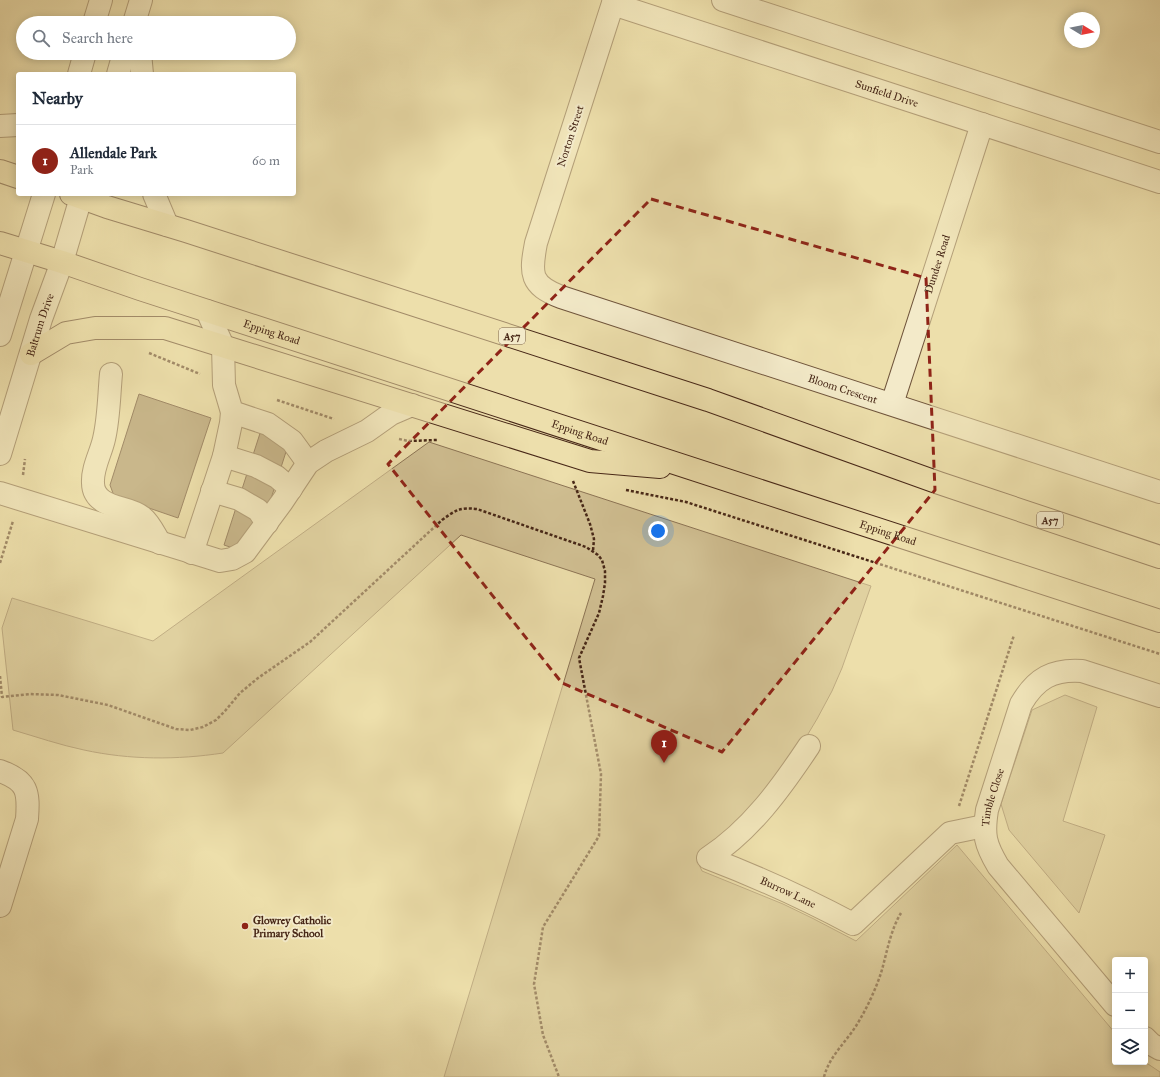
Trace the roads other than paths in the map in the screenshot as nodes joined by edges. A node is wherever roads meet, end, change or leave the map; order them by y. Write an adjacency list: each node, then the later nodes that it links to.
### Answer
1 (101, 0): 4 (street)
2 (723, 0): 14 (street)
3 (614, 2): 11 (street, Sunfield Drive); 26 (street, Norton Street)
4 (96, 16)
5 (84, 60): 8 (street)
6 (122, 60): 9 (street)
7 (141, 60): 10 (street)
8 (80, 72)
9 (119, 72)
10 (142, 72)
11 (982, 124): 17 (street, Sunfield Drive); 32 (street, Dundee Road)
12 (16, 125): 13 (street)
13 (0, 126)
14 (1160, 142)
15 (0, 171): 16 (main road)
16 (16, 176)
17 (1160, 182)
18 (43, 196): 24 (street)
19 (78, 196): 25 (street, Baltrum Drive)
20 (80, 196): 22 (main road, A57)
21 (155, 196): 22 (street)
22 (167, 225): 46 (main road, A57)
23 (0, 243): 24 (main road, Epping Road)
24 (25, 251): 25 (main road, Epping Road); 28 (street)
25 (62, 262): 27 (main road, Epping Road); 30 (street, Baltrum Drive)
26 (534, 274): 32 (street, Bloom Crescent)
27 (207, 311): 29 (street); 38 (main road, Epping Road)
28 (0, 335)
29 (222, 346): 30 (main road); 33 (main road); 34 (street)
30 (31, 354): 35 (street, Baltrum Drive)
31 (111, 374): 44 (street)
32 (892, 404): 41 (street, Bloom Crescent)
33 (412, 405): 37 (street); 38 (main road)
34 (232, 412): 36 (street); 37 (street)
35 (0, 454)
36 (224, 456): 39 (street); 40 (street)
37 (308, 463): 39 (street)
38 (698, 470): 47 (main road, Epping Road)
39 (291, 489): 43 (street)
40 (212, 491): 43 (street); 45 (street)
41 (1160, 492)
42 (10, 496): 44 (street)
43 (267, 523): 45 (street)
44 (160, 542): 45 (street)
45 (192, 552)
46 (1160, 557)
47 (1160, 621)
48 (1160, 696): 51 (street, Timble Close)
49 (809, 746): 51 (street, Burrow Lane)
50 (0, 771): 52 (street)
51 (984, 826): 53 (street, Timble Close)
52 (0, 906)
53 (1112, 1001)
54 (1148, 1041): 55 (street)
55 (1160, 1049)

